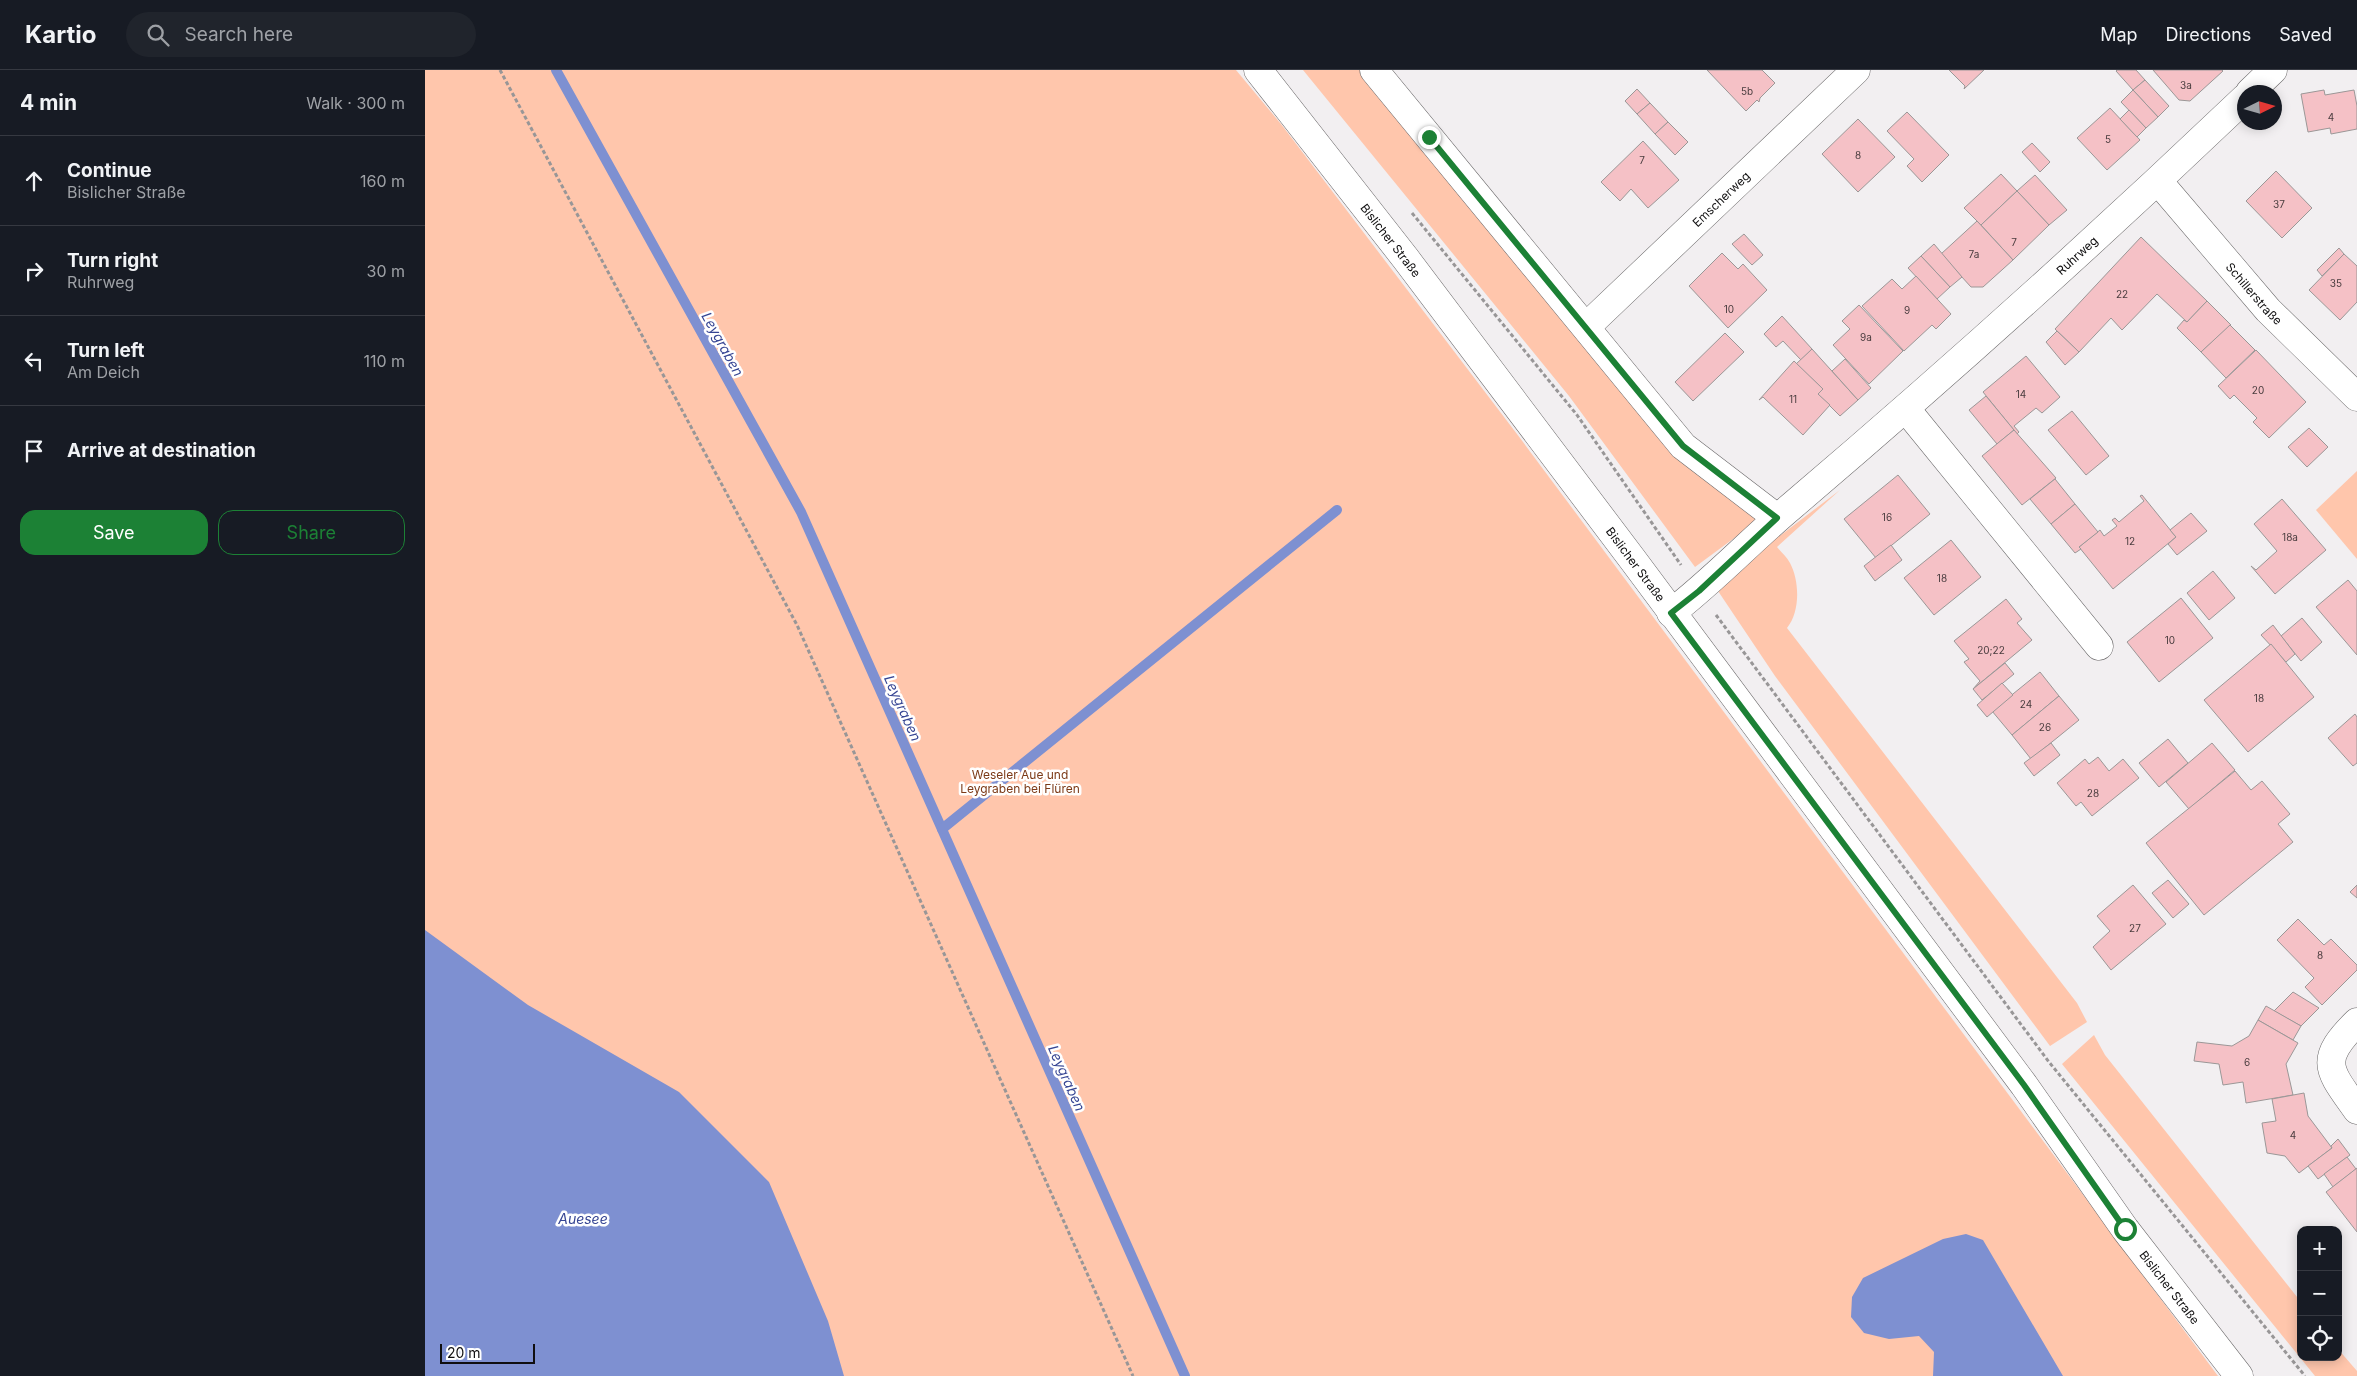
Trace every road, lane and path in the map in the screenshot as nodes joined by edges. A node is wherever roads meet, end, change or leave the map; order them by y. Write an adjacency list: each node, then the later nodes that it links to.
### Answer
1 (500, 70): 19 (path)
2 (1259, 70): 15 (street, Bislicher Straße)
3 (1374, 70): 10 (street)
4 (1856, 70): 10 (street, Emscherweg)
5 (2273, 70): 6 (street)
6 (2257, 85)
7 (2237, 106): 8 (street, Ruhrweg)
8 (2158, 181): 11 (street, Schillerstraße); 12 (street, Ruhrweg)
9 (1407, 208): 14 (path)
10 (1586, 327): 13 (street)
11 (2357, 397)
12 (1906, 409): 13 (street, Ruhrweg); 16 (street)
13 (1777, 518): 14 (street, Ruhrweg)
14 (1699, 591): 15 (street, Ruhrweg); 21 (path)
15 (1671, 613): 20 (street, Bislicher Straße)
16 (2099, 646)
17 (2357, 1022): 18 (street)
18 (2357, 1110)
19 (1133, 1376)
20 (2239, 1376)
21 (2305, 1376)

